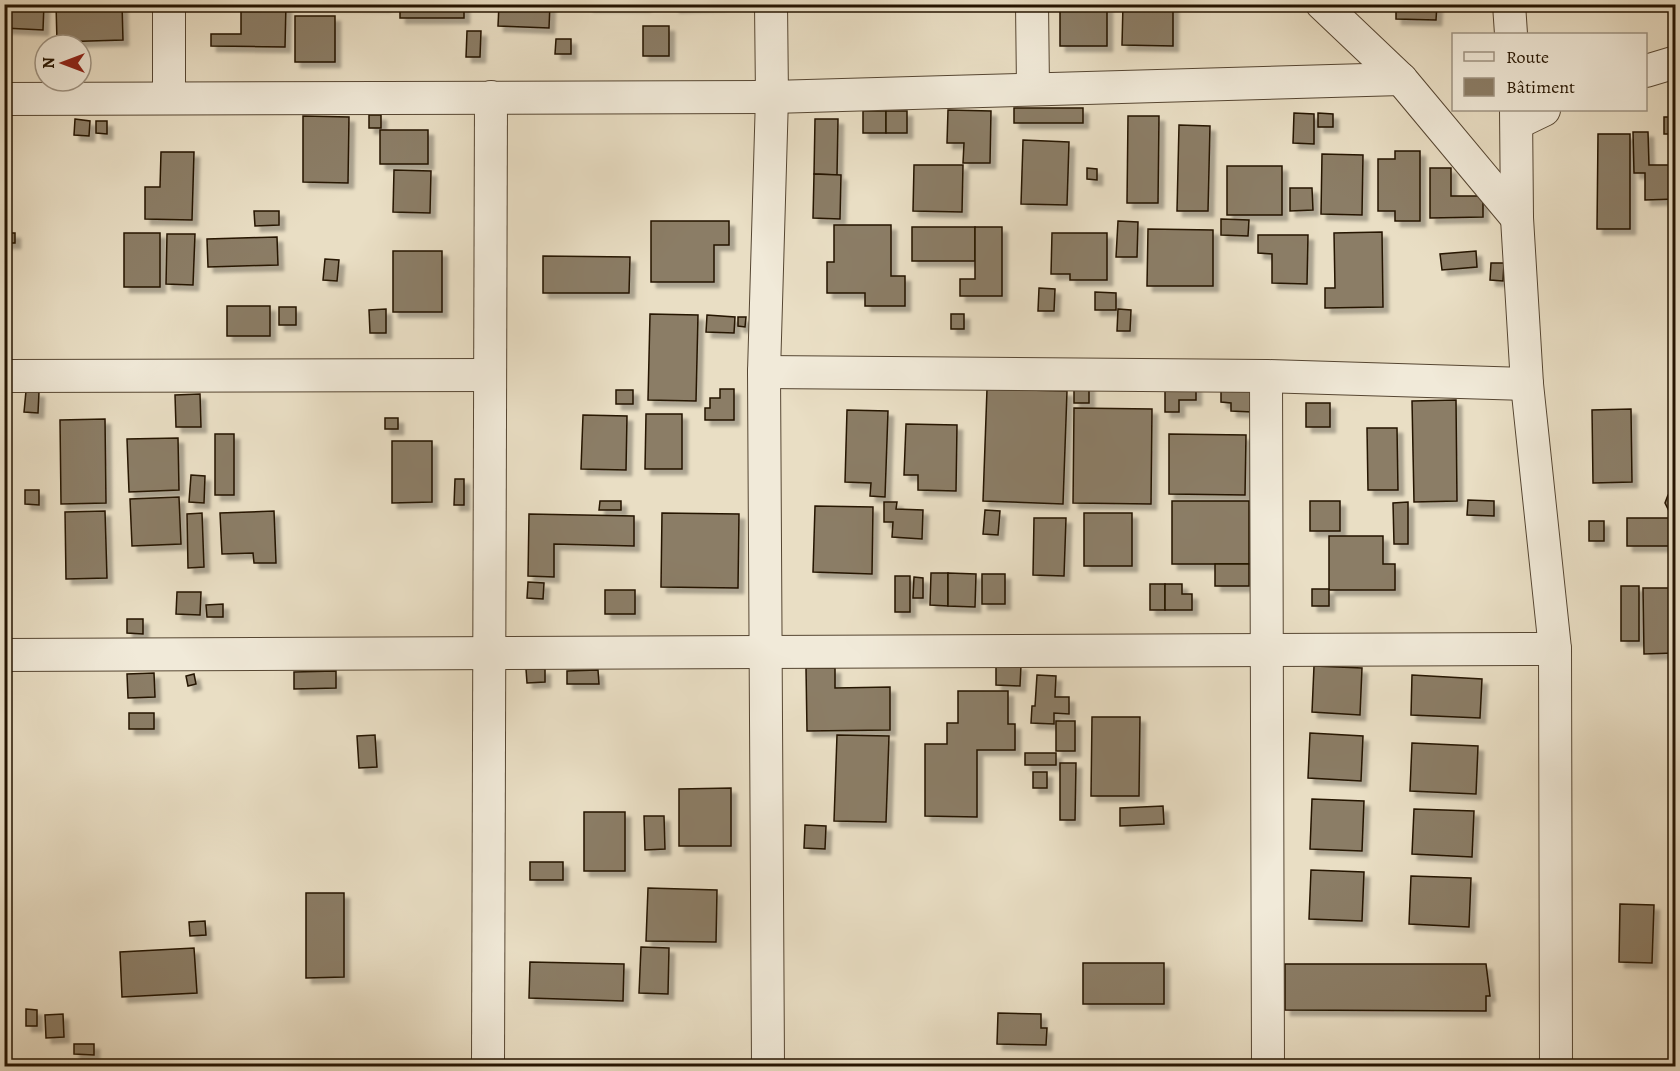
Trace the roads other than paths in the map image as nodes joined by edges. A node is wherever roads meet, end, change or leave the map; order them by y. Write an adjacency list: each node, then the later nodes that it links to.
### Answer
1 (169, 4): 13 (street)
2 (771, 4): 12 (street)
3 (1032, 4): 10 (street)
4 (1322, 4): 9 (street)
5 (1509, 4): 6 (street)
6 (1511, 33)
7 (1676, 62): 8 (street)
8 (1647, 71)
9 (1401, 79): 10 (street); 16 (street)
10 (1033, 88): 12 (street)
11 (491, 97): 12 (street); 13 (street); 18 (street)
12 (772, 97): 17 (street)
13 (169, 98): 14 (street)
14 (4, 99)
15 (1526, 114): 16 (street)
16 (1516, 218): 21 (street)
17 (764, 372): 20 (street); 24 (street)
18 (490, 375): 19 (street); 25 (street)
19 (4, 376)
20 (1266, 376): 21 (street); 23 (street)
21 (1527, 384): 22 (street)
22 (1555, 649): 23 (street); 30 (street)
23 (1267, 650): 24 (street); 29 (street)
24 (766, 652): 25 (street); 28 (street)
25 (489, 653): 26 (street); 27 (street)
26 (4, 655)
27 (488, 1066)
28 (768, 1066)
29 (1268, 1066)
30 (1556, 1066)

